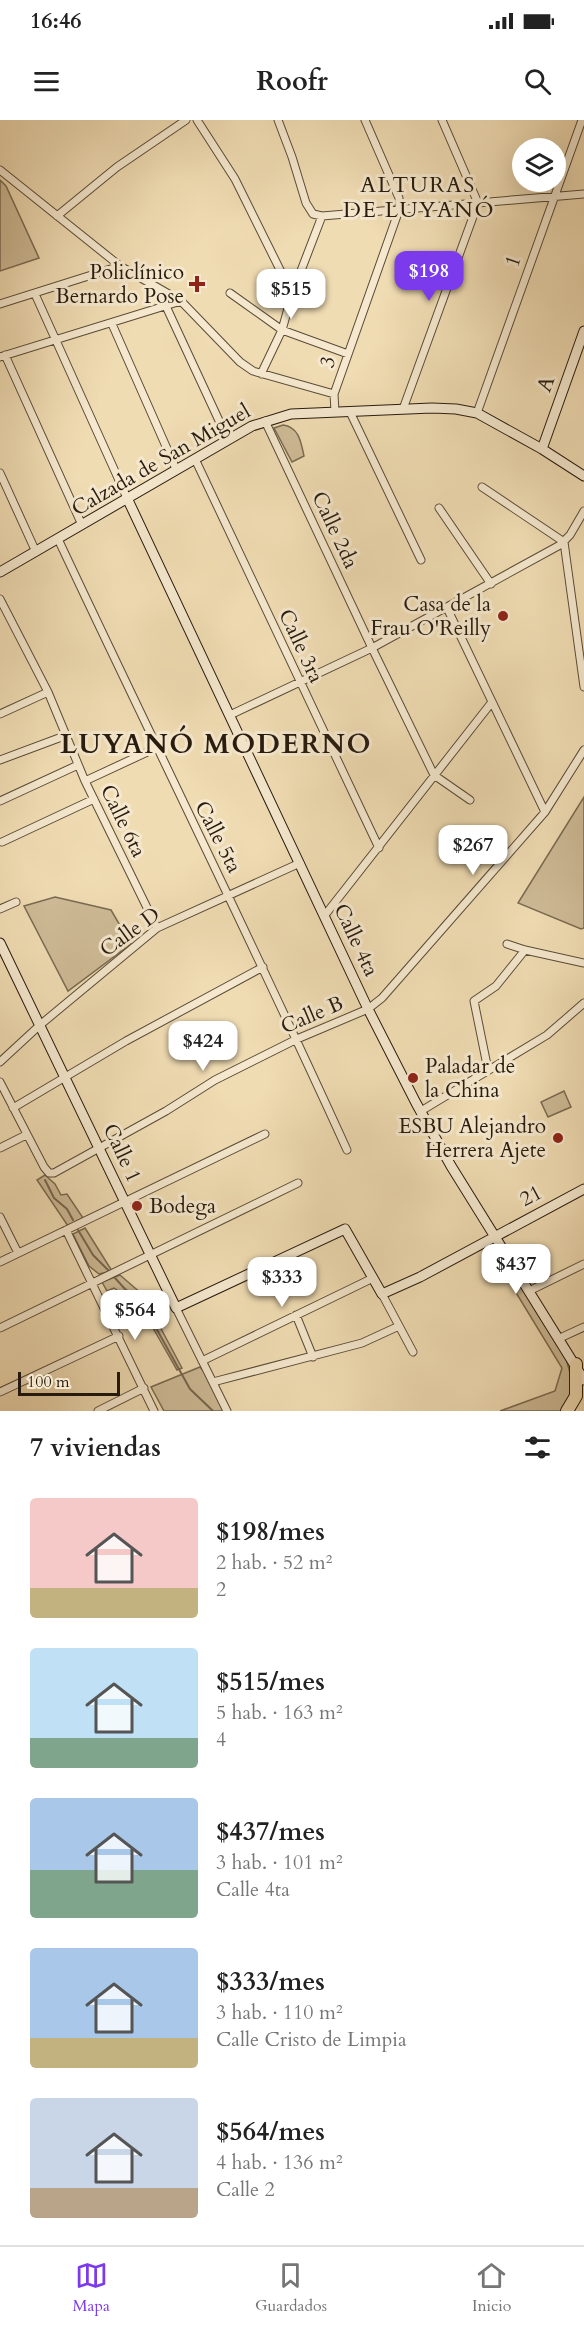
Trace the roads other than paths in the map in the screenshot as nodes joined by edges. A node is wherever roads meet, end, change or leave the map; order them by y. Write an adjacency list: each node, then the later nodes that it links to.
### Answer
1 (186, 120): 12 (street)
2 (197, 120): 18 (street)
3 (278, 120): 13 (street)
4 (365, 120): 11 (street)
5 (442, 120): 10 (street)
6 (582, 120): 9 (street, 1)
7 (0, 170): 12 (street)
8 (584, 194): 9 (street)
9 (552, 197): 10 (street); 33 (street, 1)
10 (478, 203): 11 (street); 30 (street)
11 (399, 210): 13 (street); 26 (street, 3)
12 (57, 216): 14 (street)
13 (322, 216): 18 (street)
14 (120, 266): 15 (street); 17 (street)
15 (158, 289): 19 (street); 21 (street)
16 (230, 292): 23 (street)
17 (35, 294): 20 (street); 25 (street)
18 (292, 294): 23 (street)
19 (181, 301): 21 (street); 28 (street)
20 (0, 304)
21 (165, 307): 22 (street); 35 (street)
22 (112, 324): 25 (street); 38 (street)
23 (282, 330): 26 (street); 28 (street)
24 (584, 331): 36 (main road, A)
25 (56, 339): 27 (street); 42 (street)
26 (348, 354): 29 (street, 3)
27 (2, 356): 45 (street)
28 (261, 374): 29 (street)
29 (334, 394): 31 (street, 3)
30 (404, 409): 32 (main road, Calzada de San Miguel); 33 (main road, Calzada de San Miguel)
31 (335, 412): 32 (main road, Calzada de San Miguel); 34 (main road, Calzada de San Miguel)
32 (350, 412): 49 (street)
33 (477, 413): 36 (main road, Calzada de San Miguel)
34 (265, 421): 35 (main road, Calzada de San Miguel); 54 (street, Calle 2da)
35 (228, 440): 37 (main road, Calzada de San Miguel)
36 (542, 449): 40 (main road, Calzada de San Miguel)
37 (195, 459): 38 (main road, Calzada de San Miguel); 55 (street, Calle 3ra)
38 (176, 469): 42 (main road, Calzada de San Miguel)
39 (0, 473): 48 (street)
40 (584, 476)
41 (482, 487): 47 (street)
42 (127, 498): 45 (main road, Calzada de San Miguel); 60 (main road, Calle 4ta)
43 (439, 508): 51 (street)
44 (584, 511): 47 (street)
45 (82, 525): 46 (main road, Calzada de San Miguel)
46 (58, 539): 48 (main road, Calzada de San Miguel); 62 (street, Calle 5ta)
47 (564, 542): 51 (street); 56 (street)
48 (36, 552): 50 (main road, Calzada de San Miguel)
49 (421, 560)
50 (0, 572)
51 (491, 584): 53 (street)
52 (0, 599): 57 (street, Calle 6ta)
53 (447, 608): 54 (street); 58 (street)
54 (372, 648): 55 (street); 66 (street, Calle 2da)
55 (300, 681): 60 (street); 73 (street, Calle 3ra)
56 (584, 687)
57 (48, 692): 59 (street); 61 (street, Calle 6ta)
58 (492, 702): 66 (street); 71 (street)
59 (0, 714)
60 (230, 715): 74 (main road, Calle 4ta)
61 (67, 735): 64 (street); 65 (street, Calle 6ta)
62 (156, 748): 67 (street); 75 (street, Calle 5ta)
63 (584, 750): 71 (street)
64 (0, 760)
65 (78, 765): 67 (street, Calle 6ta); 70 (street)
66 (434, 775): 69 (street, Calle 2da); 73 (street)
67 (85, 781): 68 (street, Calle 6ta)
68 (94, 799): 72 (street); 79 (street, Calle 6ta)
69 (470, 800)
70 (0, 801)
71 (545, 812): 86 (street)
72 (2, 842)
73 (379, 848): 78 (street)
74 (300, 862): 75 (street, Calle D); 78 (main road, Calle 4ta)
75 (230, 896): 79 (street, Calle D); 84 (street, Calle 5ta)
76 (16, 902): 77 (street)
77 (0, 909)
78 (325, 915): 86 (main road, Calle 4ta)
79 (157, 928): 87 (street, Calle D)
80 (0, 944): 87 (main road, Calle 1)
81 (507, 944): 82 (street)
82 (525, 950): 83 (street); 90 (street)
83 (584, 963)
84 (263, 968): 88 (street, Calle 5ta); 91 (street)
85 (584, 1003): 90 (street)
86 (368, 1009): 88 (street, Calle B); 94 (main road, Calle 4ta)
87 (40, 1025): 89 (street, Calle D); 91 (main road, Calle 1)
88 (297, 1039): 98 (street, Calle B); 99 (street, Calle 5ta)
89 (0, 1062)
90 (488, 1070): 94 (street)
91 (65, 1077): 93 (street); 98 (main road, Calle 1)
92 (0, 1082): 93 (street)
93 (13, 1108): 96 (street)
94 (421, 1111): 105 (main road, Calle 4ta)
95 (264, 1134): 102 (street)
96 (26, 1135): 97 (street); 98 (street, Calle B)
97 (0, 1148)
98 (100, 1148): 102 (main road, Calle 1)
99 (347, 1150)
100 (298, 1183): 107 (street)
101 (584, 1189): 105 (main road, 21)
102 (124, 1200): 104 (street); 107 (main road, Calle 1)
103 (0, 1217): 106 (street)
104 (66, 1230): 106 (street); 111 (street)
105 (494, 1236): 112 (main road, Calle 4ta); 113 (main road, 21)
106 (18, 1253): 108 (street)
107 (151, 1255): 111 (street); 114 (main road, Calle 1)
108 (0, 1262)
109 (584, 1264): 112 (street)
110 (373, 1278): 113 (main road); 114 (main road); 115 (street)
111 (92, 1283): 118 (street); 119 (street)
112 (529, 1291): 120 (main road, Calle 4ta)
113 (382, 1294): 116 (street)
114 (176, 1308): 123 (street, Calle 1)
115 (296, 1315): 122 (street); 123 (street)
116 (399, 1326): 121 (street); 122 (street)
117 (584, 1327): 120 (street)
118 (0, 1328)
119 (119, 1336): 127 (street); 128 (street)
120 (560, 1338): 124 (main road, Calle 4ta)
121 (413, 1352)
122 (312, 1357): 126 (street)
123 (202, 1361): 126 (street, Calle 1)
124 (576, 1364): 125 (main road, Calle 4ta); 132 (highway)
125 (584, 1379)
126 (213, 1382): 131 (street, Calle 1)
127 (144, 1389): 129 (street); 130 (street)
128 (0, 1392)
129 (98, 1411)
130 (154, 1411)
131 (227, 1411)
132 (567, 1411)

